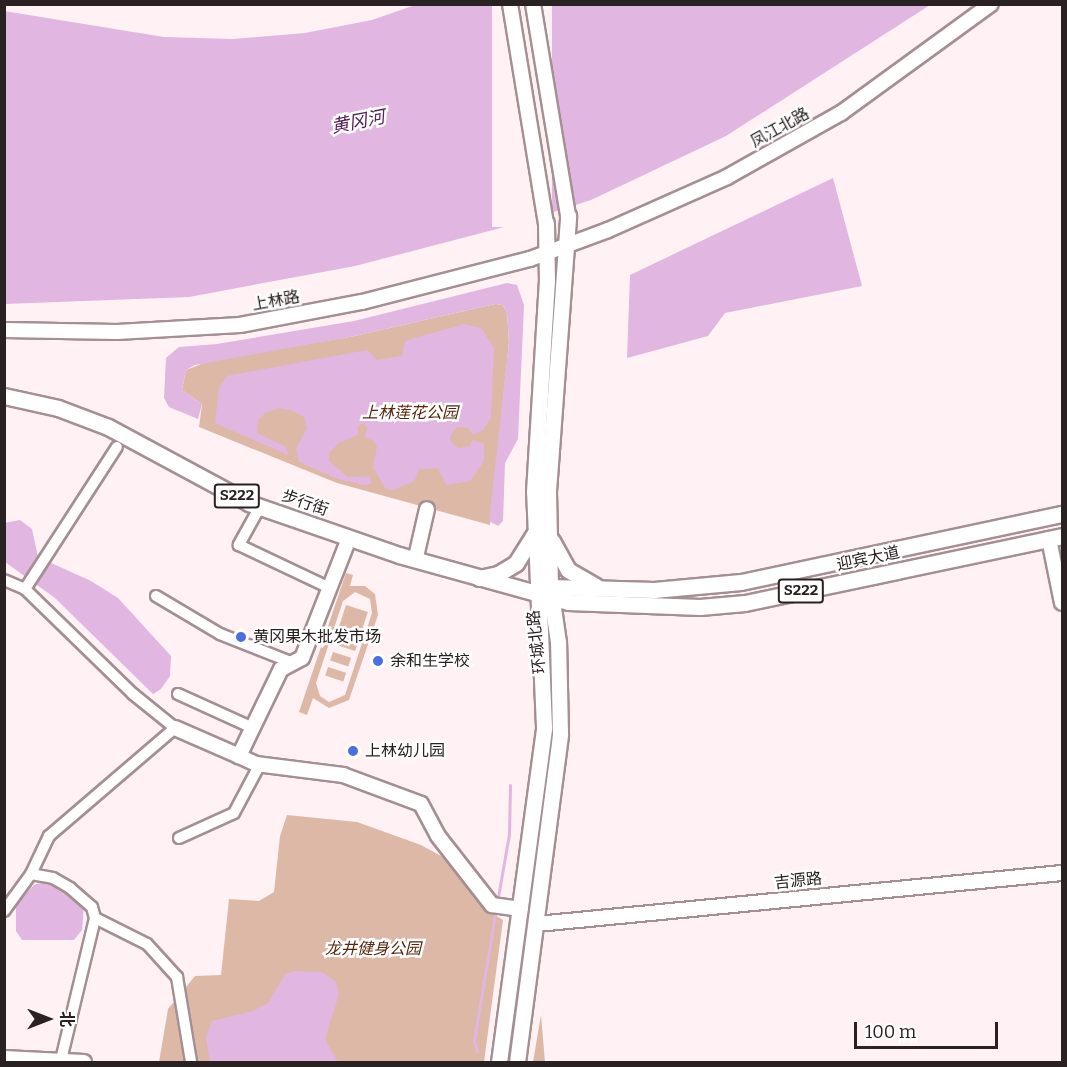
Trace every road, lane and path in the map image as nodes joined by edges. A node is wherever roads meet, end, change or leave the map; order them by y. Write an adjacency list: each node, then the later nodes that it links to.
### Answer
1 (510, 4): 5 (main road)
2 (533, 4): 4 (main road)
3 (991, 4): 6 (main road, 凤江北路)
4 (568, 216): 6 (main road, 环城北路)
5 (546, 223): 7 (main road, 环城北路)
6 (565, 246): 7 (main road, 凤江北路); 15 (main road, 环城北路)
7 (546, 253): 8 (main road, 上林路); 15 (main road, 环城北路)
8 (4, 330)
9 (4, 396): 20 (main road, 步行街 / S222)
10 (117, 447): 22 (street)
11 (427, 510): 19 (main road)
12 (257, 512): 23 (street)
13 (1062, 514): 14 (main road, 迎宾大道 / S222)
14 (1003, 526): 18 (main road); 24 (main road, 迎宾大道 / S222)
15 (542, 527): 20 (main road); 24 (main road); 25 (main road, 环城北路)
16 (1056, 538): 18 (main road, 迎宾大道 / S222); 27 (main road)
17 (346, 546): 23 (main road)
18 (1007, 548): 25 (main road, 迎宾大道 / S222)
19 (416, 556)
20 (478, 578): 25 (main road, 步行街 / S222)
21 (4, 580): 22 (street)
22 (28, 584): 30 (street)
23 (330, 588): 28 (main road)
24 (612, 590): 25 (main road, 迎宾大道 / S222)
25 (543, 591): 37 (main road, 环城北路); 40 (main road, 环城北路)
26 (156, 596): 28 (street)
27 (1062, 603)
28 (293, 663): 31 (main road)
29 (178, 694): 31 (street)
30 (175, 728): 32 (main road); 36 (street)
31 (253, 728): 32 (main road)
32 (239, 756): 33 (main road)
33 (260, 764): 34 (street); 37 (main road)
34 (179, 838)
35 (1062, 873): 40 (main road, 吉源路)
36 (31, 874): 38 (street); 39 (street)
37 (521, 909): 40 (main road); 45 (main road, 环城北路)
38 (4, 910)
39 (95, 918): 42 (street); 44 (street)
40 (537, 918): 46 (main road, 环城北路)
41 (4, 1058): 42 (main road)
42 (61, 1060): 43 (main road)
43 (84, 1062)
44 (191, 1062)
45 (499, 1062)
46 (517, 1062)

